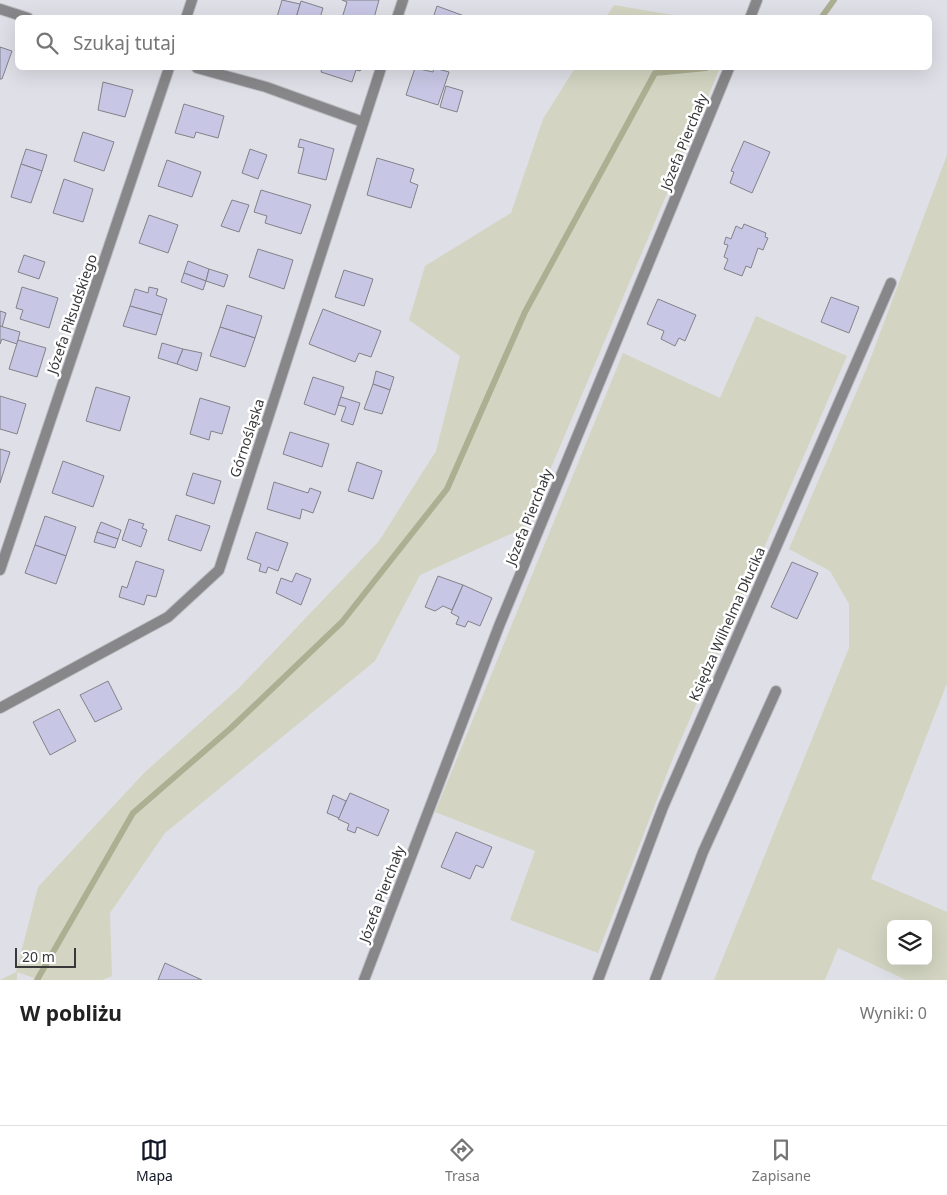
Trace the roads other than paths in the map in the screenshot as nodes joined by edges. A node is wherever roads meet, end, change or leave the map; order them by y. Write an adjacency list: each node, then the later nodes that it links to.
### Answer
1 (192, 0): 6 (street)
2 (403, 0): 7 (street)
3 (757, 0): 8 (street)
4 (0, 9): 5 (street)
5 (19, 15)
6 (187, 15)
7 (398, 15)
8 (751, 15)
9 (168, 70): 15 (street, Józefa Piłsudskiego)
10 (204, 70): 13 (street)
11 (380, 70): 13 (street, Górnośląska)
12 (728, 70): 18 (street, Józefa Pierchały)
13 (363, 122): 17 (street, Górnośląska)
14 (891, 283): 19 (street, Księdza Wilhelma Dłucika)
15 (0, 570)
16 (776, 691): 20 (street)
17 (0, 708)
18 (364, 980)
19 (598, 980)
20 (656, 980)

